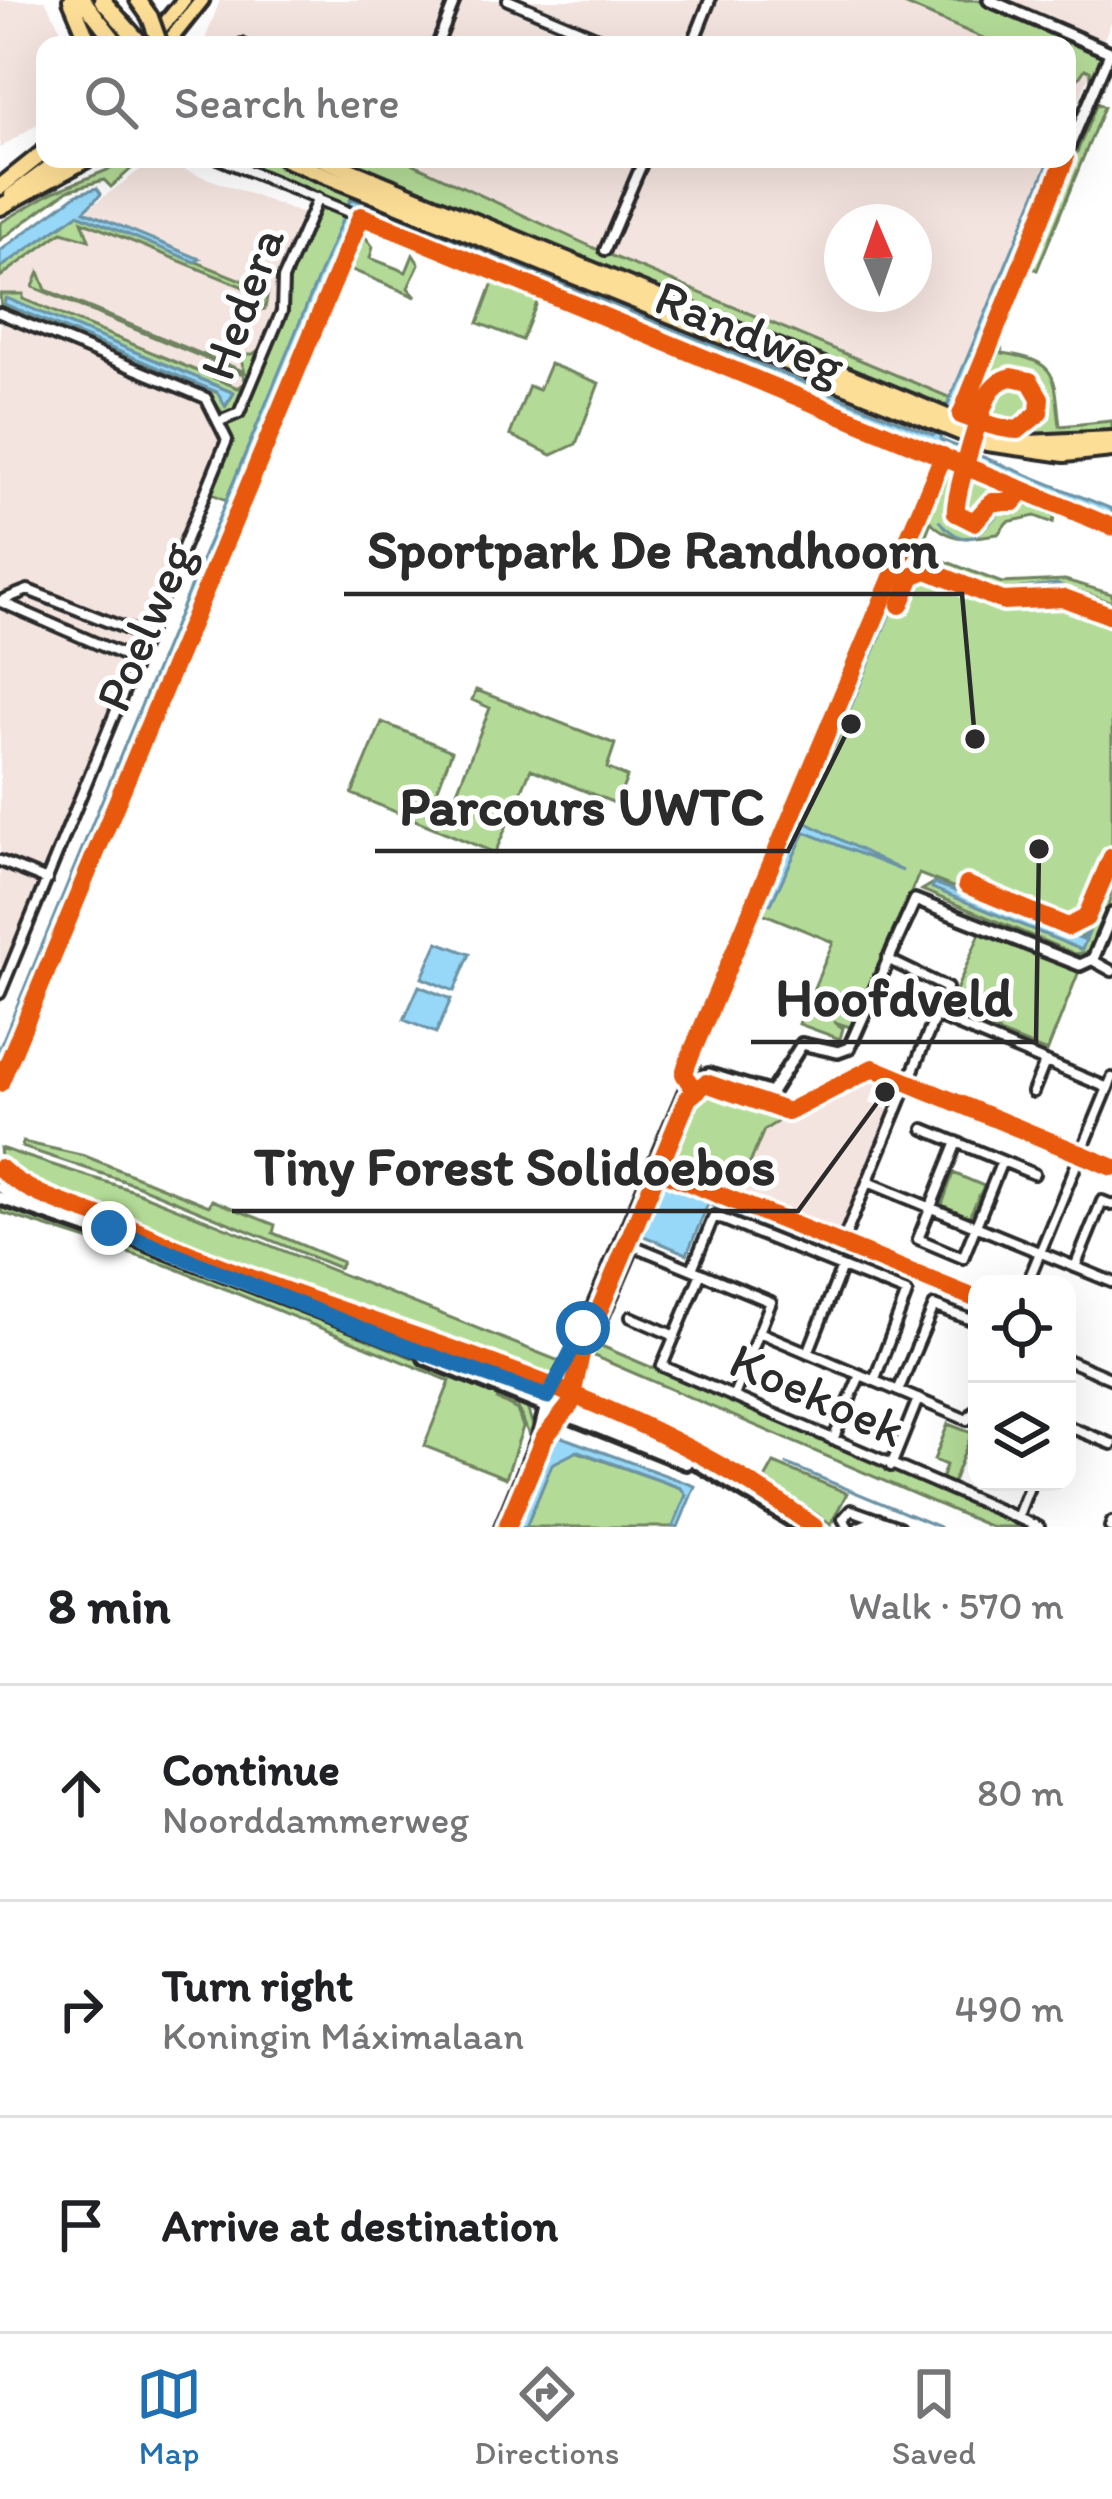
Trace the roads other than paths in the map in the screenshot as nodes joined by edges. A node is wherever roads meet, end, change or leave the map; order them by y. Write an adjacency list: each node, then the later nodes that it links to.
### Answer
1 (71, 0): 11 (highway)
2 (83, 0): 12 (highway)
3 (102, 0): 13 (highway)
4 (138, 0): 15 (highway, bridge)
5 (184, 0): 14 (main road)
6 (202, 0): 16 (main road)
7 (455, 0): 17 (street)
8 (508, 0): 18 (street)
9 (710, 0): 19 (street)
10 (989, 0): 20 (street)
11 (86, 36)
12 (111, 36)
13 (136, 36)
14 (153, 36)
15 (159, 36)
16 (171, 36)
17 (441, 36)
18 (594, 36)
19 (696, 36)
20 (1075, 36)
21 (1076, 36): 22 (street)
22 (1111, 51): 23 (street)
23 (1076, 133)
24 (36, 164): 32 (highway)
25 (46, 168): 32 (main road)
26 (67, 168): 32 (highway)
27 (242, 168): 33 (street, Randweg)
28 (307, 168): 40 (highway)
29 (345, 168): 39 (highway)
30 (640, 168): 35 (street)
31 (1061, 168): 37 (street)
32 (0, 198)
33 (318, 199): 34 (street, Randweg); 38 (street, Hedera)
34 (359, 215): 41 (street, Randweg); 56 (street, Poelweg)
35 (605, 250)
36 (0, 313): 38 (street)
37 (986, 350)
38 (220, 421): 44 (street)
39 (1112, 439)
40 (1112, 448)
41 (943, 456): 42 (street, Randweg); 55 (street)
42 (1112, 527)
43 (0, 602): 44 (street); 45 (street)
44 (147, 637): 45 (street)
45 (137, 661): 47 (street)
46 (0, 861): 47 (street)
47 (47, 880): 52 (street)
48 (1112, 914): 50 (street)
49 (887, 959): 50 (street); 53 (street); 55 (street)
50 (1092, 960): 51 (street)
51 (1112, 971)
52 (0, 993)
53 (936, 1016): 54 (street); 63 (street)
54 (1045, 1062): 57 (street); 58 (street)
55 (695, 1076): 69 (street)
56 (0, 1082)
57 (1110, 1083): 73 (street)
58 (1033, 1092)
59 (924, 1129): 60 (street)
60 (957, 1142): 61 (street); 67 (street)
61 (1002, 1161): 62 (street); 68 (street)
62 (1034, 1174)
63 (868, 1182): 67 (street); 72 (street)
64 (0, 1186): 70 (main road)
65 (0, 1198): 70 (main road)
66 (1112, 1205): 74 (street)
67 (931, 1207): 68 (street); 68 (street)
68 (976, 1226): 73 (street)
69 (620, 1240): 71 (street); 92 (street)
70 (140, 1243): 92 (main road)
71 (634, 1246): 76 (street); 82 (street)
72 (841, 1246)
73 (1040, 1252): 74 (street); 77 (street)
74 (1075, 1267): 78 (street)
75 (842, 1268): 76 (street, Koekoek); 84 (street); 88 (street)
76 (696, 1271): 81 (street); 83 (street, Koekoek)
77 (1031, 1275)
78 (1112, 1282)
79 (631, 1318): 83 (street)
80 (968, 1319): 89 (street)
81 (759, 1332): 84 (street); 90 (street)
82 (596, 1336)
83 (675, 1336): 90 (street, Koekoek)
84 (808, 1353): 86 (street)
85 (1076, 1364): 87 (street)
86 (860, 1375): 88 (street); 95 (street)
87 (1112, 1379)
88 (874, 1381): 89 (street)
89 (898, 1391): 91 (street)
90 (734, 1396): 95 (street, Koekoek)
91 (918, 1399): 93 (street); 97 (street)
92 (550, 1403): 101 (street); 102 (main road)
93 (968, 1419)
94 (1076, 1430): 96 (street)
95 (832, 1441): 97 (street, Koekoek)
96 (1112, 1444)
97 (891, 1466): 99 (street, Koekoek)
98 (1028, 1491): 99 (street)
99 (1017, 1518): 106 (street, Koekoek)
100 (879, 1519): 103 (street); 104 (street); 105 (street)
101 (501, 1527)
102 (803, 1527)
103 (848, 1527)
104 (859, 1527)
105 (899, 1527)
106 (1039, 1527)

